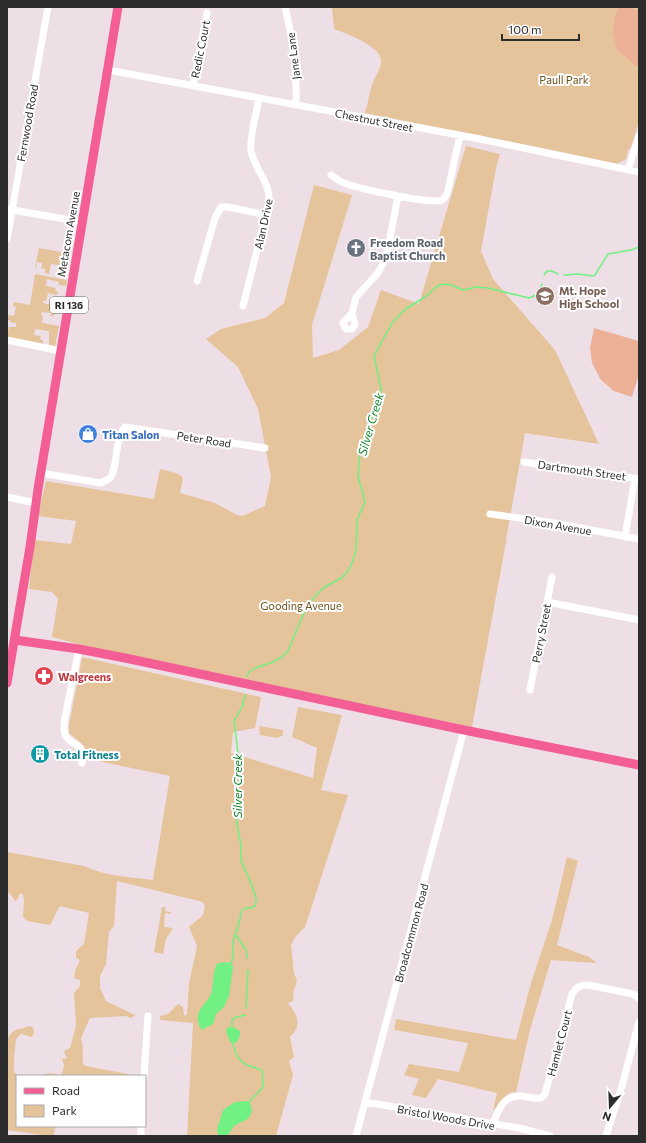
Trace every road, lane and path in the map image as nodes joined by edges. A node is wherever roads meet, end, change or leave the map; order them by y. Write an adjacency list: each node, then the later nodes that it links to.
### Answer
1 (48, 7): 15 (street, Fernwood Road)
2 (118, 7): 5 (main road, Metacom Avenue / RI 136)
3 (285, 7): 8 (street, Jane Lane)
4 (207, 13): 6 (street, Redic Court)
5 (108, 70): 6 (street, Chestnut Street); 17 (main road, Metacom Avenue / RI 136)
6 (192, 86): 7 (street, Chestnut Street)
7 (259, 98): 8 (street, Chestnut Street); 16 (street, Alan Drive)
8 (296, 105): 9 (street, Chestnut Street)
9 (460, 135): 11 (street, Chestnut Street); 14 (street)
10 (639, 136): 11 (street)
11 (628, 170): 12 (street, Chestnut Street)
12 (639, 172)
13 (331, 175): 14 (street)
14 (398, 196): 21 (street)
15 (10, 209): 17 (street); 18 (street, Fernwood Road)
16 (267, 215): 19 (street); 20 (street, Alan Drive)
17 (82, 222): 23 (main road, Metacom Avenue / RI 136)
18 (7, 239)
19 (197, 281)
20 (244, 306)
21 (352, 313)
22 (7, 340): 23 (street)
23 (61, 351): 26 (main road, Metacom Avenue / RI 136)
24 (265, 448): 26 (street, Peter Road)
25 (524, 462): 27 (street, Dartmouth Street)
26 (40, 473): 29 (main road, Metacom Avenue / RI 136)
27 (637, 479): 31 (street)
28 (7, 497): 29 (street)
29 (35, 508): 36 (main road, Metacom Avenue / RI 136)
30 (490, 514): 31 (street, Dixon Avenue)
31 (625, 537): 32 (street, Dixon Avenue)
32 (639, 539)
33 (552, 576): 34 (street, Perry Street)
34 (547, 602): 35 (street); 40 (street, Perry Street)
35 (639, 620)
36 (10, 641): 37 (main road); 38 (main road, Metacom Avenue / RI 136); 39 (main road, Metacom Avenue / RI 136)
37 (79, 649): 41 (main road); 42 (street)
38 (7, 654)
39 (7, 683)
40 (530, 690)
41 (464, 730): 43 (main road); 48 (street, Broadcommon Road)
42 (82, 763)
43 (639, 764)
44 (639, 998): 49 (street, Hamlet Court)
45 (148, 1016): 47 (street)
46 (639, 1022): 52 (street)
47 (144, 1075)
48 (365, 1102): 49 (street, Bristol Woods Drive); 50 (street, Broadcommon Road)
49 (492, 1125): 51 (street, Bristol Woods Drive)
50 (356, 1136)
51 (550, 1136)
52 (606, 1136)

